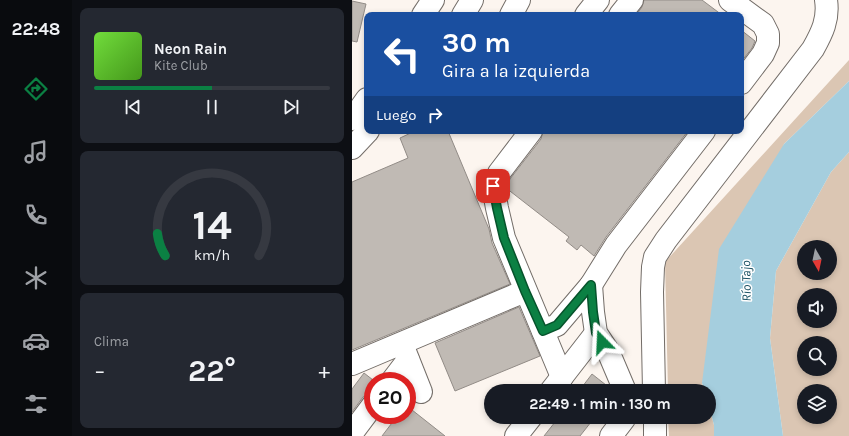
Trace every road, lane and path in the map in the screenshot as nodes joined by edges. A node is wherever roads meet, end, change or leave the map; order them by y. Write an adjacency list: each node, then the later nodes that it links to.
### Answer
1 (433, 0): 8 (street)
2 (472, 0): 9 (street)
3 (519, 0): 10 (street)
4 (598, 0): 11 (street)
5 (632, 0): 12 (street)
6 (730, 0): 13 (street)
7 (826, 0): 29 (street)
8 (425, 12)
9 (465, 12)
10 (513, 12)
11 (588, 12)
12 (622, 12)
13 (744, 79)
14 (364, 103): 15 (street)
15 (352, 119)
16 (365, 134): 19 (street)
17 (529, 134): 21 (street)
18 (702, 134): 20 (street)
19 (352, 148)
20 (591, 285): 22 (street); 23 (street)
21 (525, 291): 22 (street); 24 (street)
22 (543, 331): 27 (street)
23 (596, 333): 27 (street); 28 (street)
24 (405, 352): 25 (street); 26 (street); 30 (street)
25 (352, 364)
26 (396, 372)
27 (556, 384)
28 (622, 384)
29 (654, 384)
30 (420, 392)
31 (364, 418): 35 (street)
32 (525, 424): 36 (street)
33 (621, 424): 37 (street)
34 (654, 424): 38 (street)
35 (352, 433)
36 (516, 436)
37 (611, 436)
38 (655, 436)

